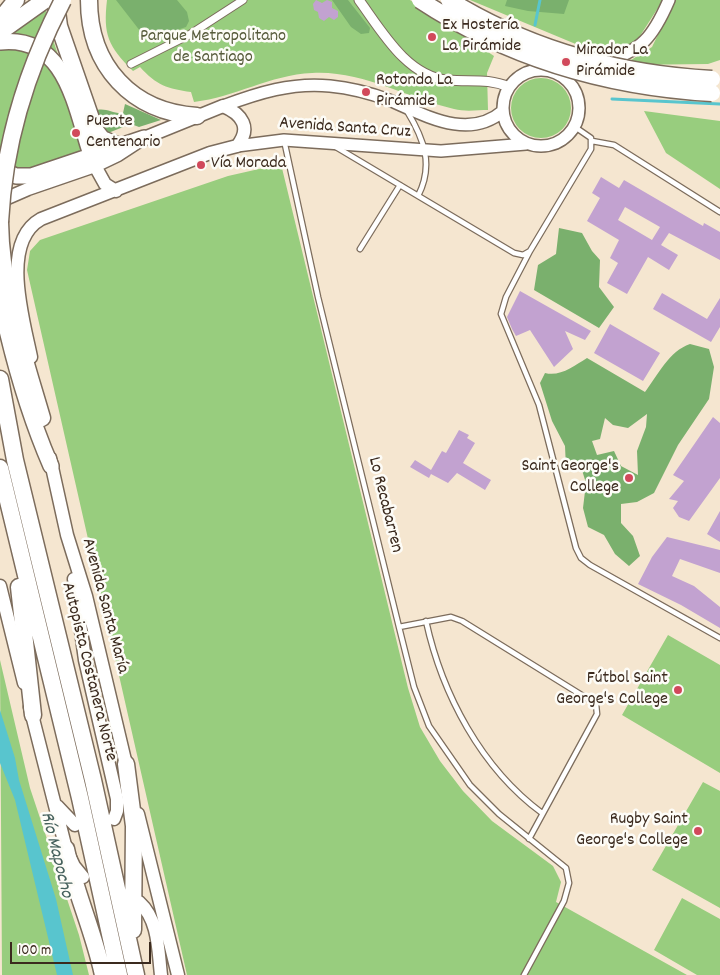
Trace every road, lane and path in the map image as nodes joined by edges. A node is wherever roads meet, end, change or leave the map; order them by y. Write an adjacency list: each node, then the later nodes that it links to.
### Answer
1 (14, 0): 11 (highway); 12 (highway)
2 (45, 0): 13 (highway)
3 (56, 0): 29 (highway)
4 (63, 0): 39 (highway, bridge)
5 (89, 0): 22 (highway)
6 (243, 0): 15 (street)
7 (359, 0): 18 (street)
8 (420, 0): 17 (highway, bridge)
9 (449, 0): 17 (highway, bridge)
10 (669, 0): 16 (street)
11 (0, 13)
12 (0, 20)
13 (0, 32)
14 (0, 42): 32 (main road)
15 (131, 64)
16 (554, 72): 18 (street); 23 (street)
17 (716, 86)
18 (509, 87): 21 (street)
19 (223, 106): 20 (street, Avenida Santa Cruz); 22 (main road, Avenida Santa Cruz); 30 (main road)
20 (405, 107): 21 (street, Avenida Santa Cruz); 31 (lane, Avenida Santa Cruz)
21 (503, 111): 28 (street)
22 (197, 116): 24 (main road, Avenida Santa Cruz)
23 (575, 127): 26 (lane); 28 (street)
24 (144, 138): 29 (main road); 32 (main road, Avenida Santa Cruz)
25 (284, 140): 27 (street, Avenida Santa Cruz); 30 (street, Avenida Santa Cruz); 52 (lane, Lo Recabarren)
26 (592, 141): 38 (lane); 42 (lane)
27 (330, 143): 31 (street, Avenida Santa Cruz); 34 (lane)
28 (526, 144): 31 (street, Avenida Santa Cruz)
29 (119, 146): 32 (main road)
30 (237, 146): 35 (main road, Avenida Santa Cruz)
31 (426, 151): 36 (lane, Avenida Santa Cruz)
32 (93, 162): 33 (main road); 35 (main road); 37 (main road, Avenida Santa Cruz)
33 (0, 168)
34 (400, 185): 36 (lane); 41 (lane)
35 (116, 190): 40 (main road, Avenida Santa Cruz)
36 (418, 196): 42 (lane)
37 (5, 199)
38 (720, 212)
39 (0, 222): 45 (highway)
40 (18, 244): 45 (main road, Avenida Santa María)
41 (360, 249)
42 (530, 251): 53 (lane)
43 (0, 299): 46 (main road)
44 (0, 379): 64 (highway, Autopista Costanera Norte)
45 (42, 418): 46 (main road, Avenida Santa María)
46 (51, 466): 48 (main road, Avenida Santa María)
47 (0, 468): 49 (highway)
48 (67, 535): 55 (main road, Avenida Santa María); 58 (main road)
49 (17, 540): 54 (highway); 66 (highway)
50 (0, 586): 54 (main road)
51 (426, 621): 52 (lane); 57 (lane); 57 (lane)
52 (399, 627): 60 (lane, Lo Recabarren)
53 (720, 638)
54 (33, 715): 56 (main road)
55 (126, 764): 64 (highway); 68 (main road, Avenida Santa María)
56 (54, 799): 59 (main road); 61 (main road)
57 (542, 813): 60 (lane)
58 (114, 819)
59 (75, 826)
60 (529, 839): 69 (lane, Lo Recabarren)
61 (66, 849): 62 (main road); 65 (highway)
62 (83, 877)
63 (139, 902): 67 (main road)
64 (135, 971)
65 (104, 975)
66 (119, 975)
67 (161, 975)
68 (178, 975)
69 (524, 975)

